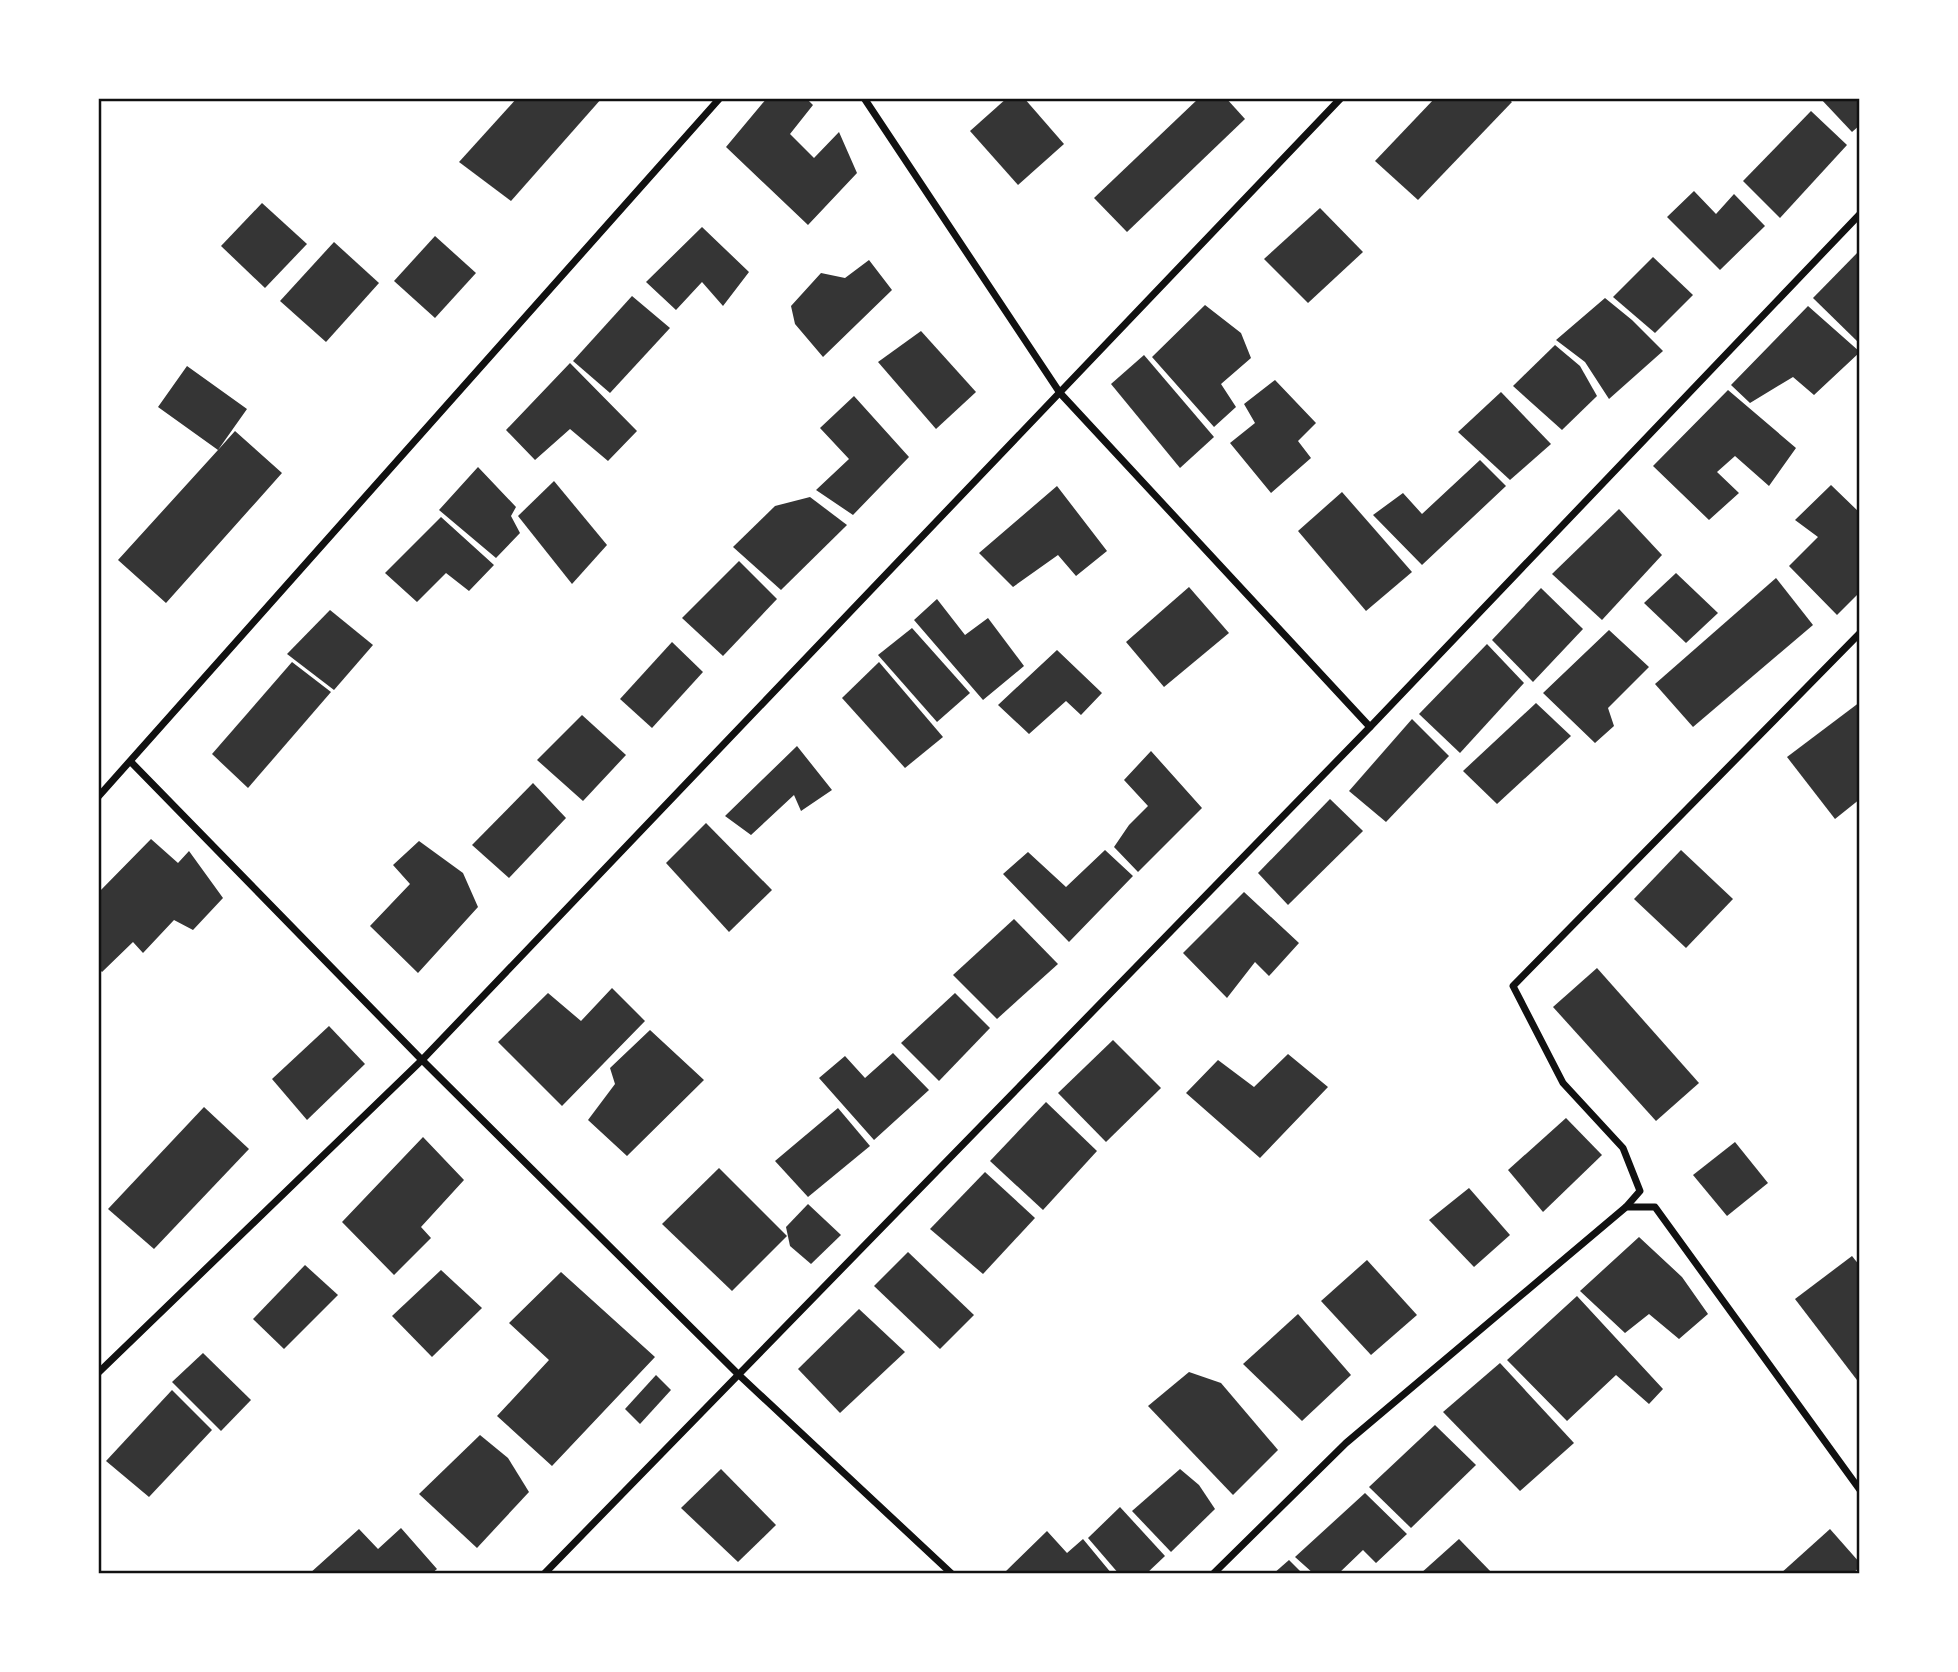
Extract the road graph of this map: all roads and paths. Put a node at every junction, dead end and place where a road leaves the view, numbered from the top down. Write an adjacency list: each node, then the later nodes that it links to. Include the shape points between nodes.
1 (720, 98): 8 (street)
2 (864, 98): 5 (street)
3 (1341, 98): 5 (street)
4 (1860, 214): 7 (street)
5 (1060, 393): 7 (street); 10 (street)
6 (1860, 633): 11 (street, via 1513,986 1563,1083 1623,1148 1640,1191)
7 (1370, 727): 13 (street)
8 (131, 762): 9 (street); 10 (street)
9 (98, 797)
10 (422, 1060): 12 (street); 13 (street)
11 (1626, 1207): 14 (street, via 1655,1207); 17 (street, via 1346,1443)
12 (98, 1373)
13 (740, 1376): 15 (street); 16 (street)
14 (1860, 1490)
15 (544, 1574)
16 (952, 1574)
17 (1213, 1574)

